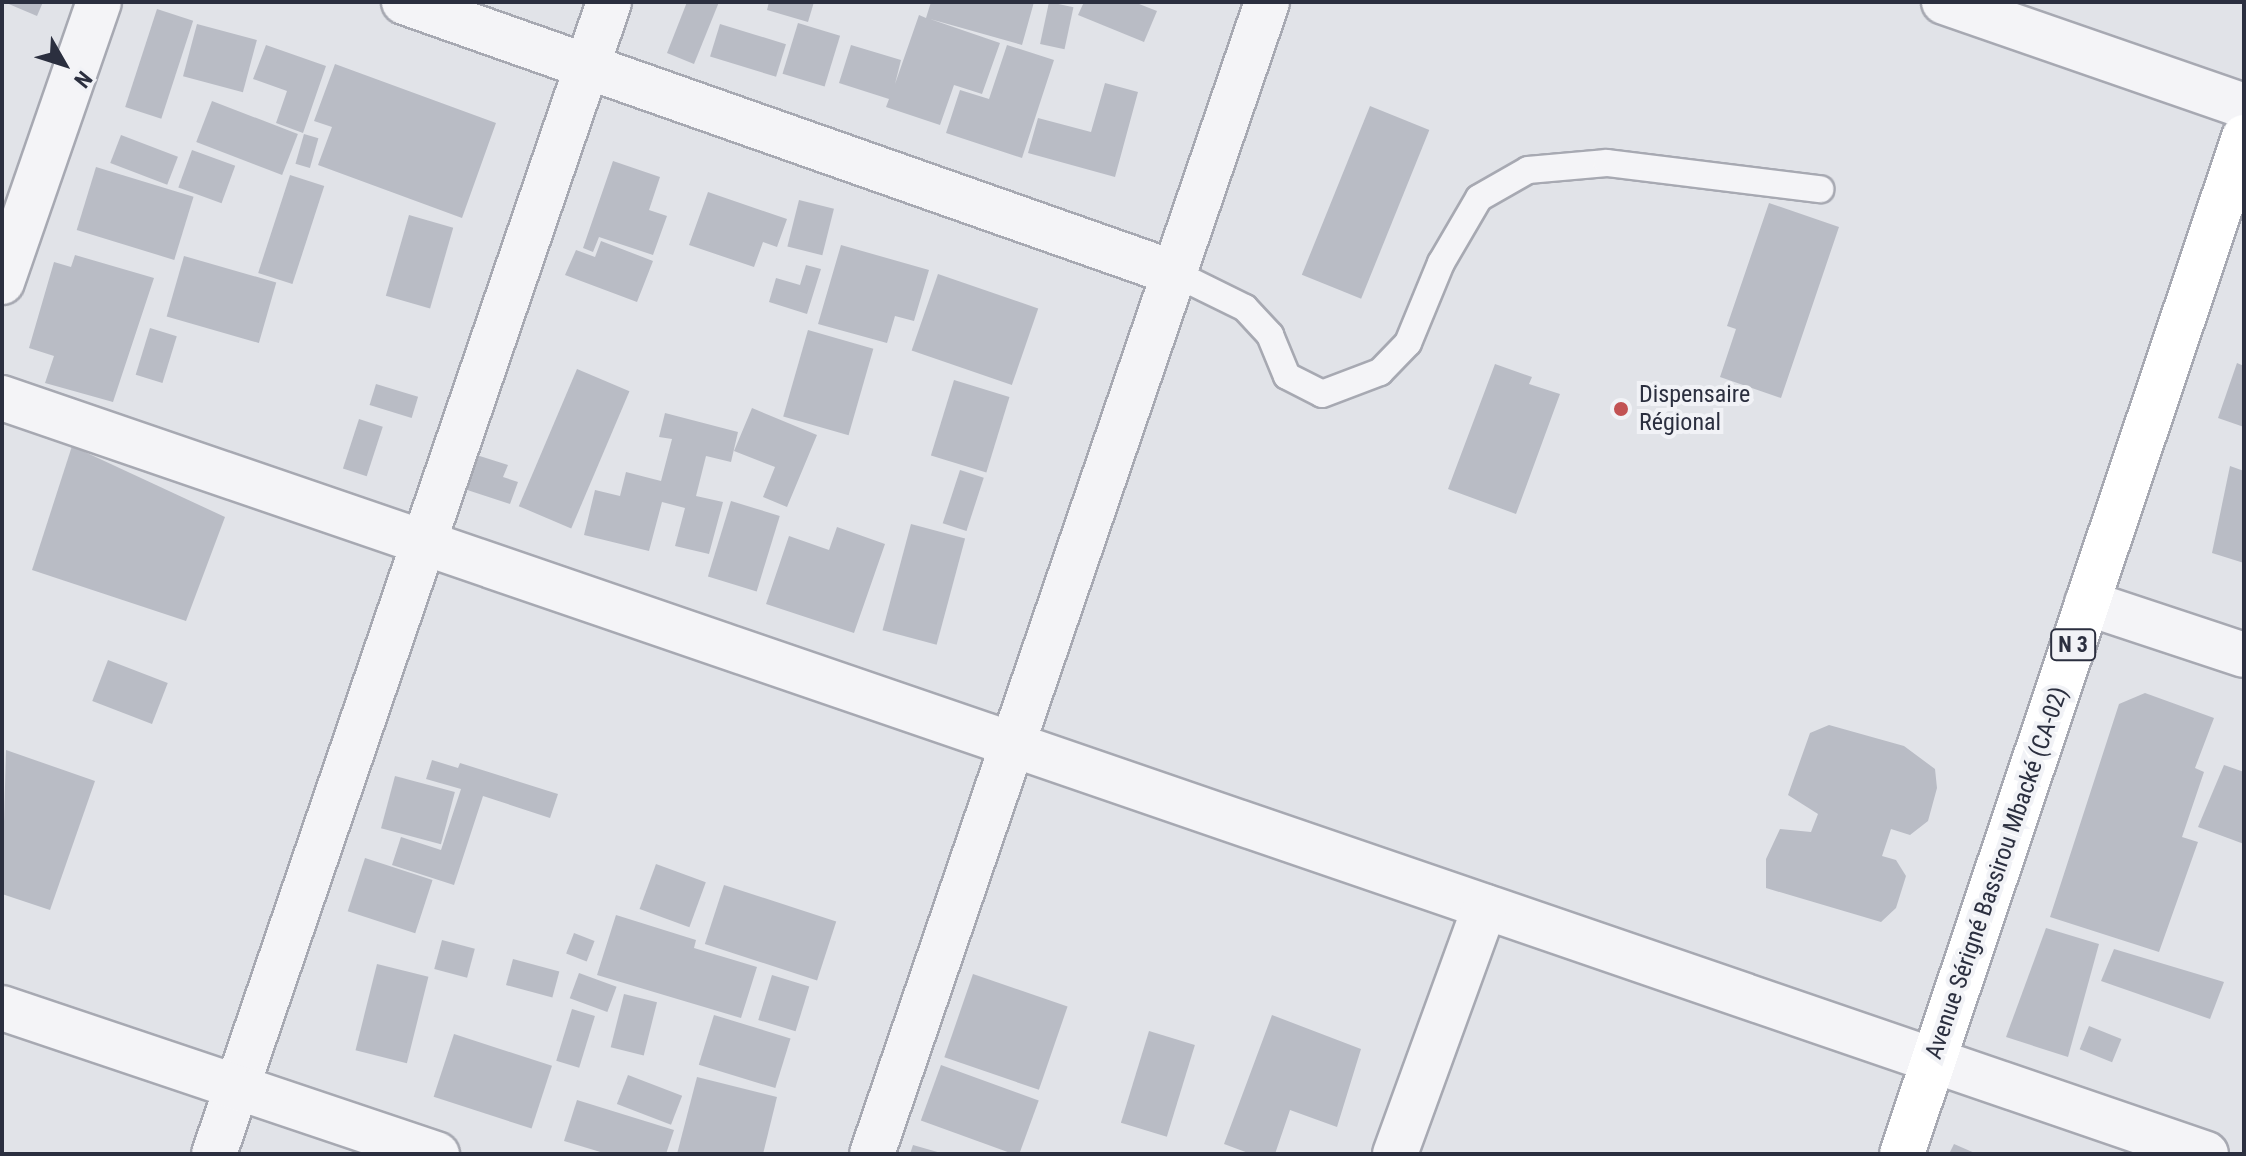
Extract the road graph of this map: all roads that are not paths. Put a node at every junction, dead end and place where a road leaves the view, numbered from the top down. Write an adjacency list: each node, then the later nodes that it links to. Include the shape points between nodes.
1 (99, 2): 11 (street)
2 (404, 2): 6 (street)
3 (609, 2): 6 (street)
4 (1267, 2): 10 (street)
5 (1944, 2): 7 (street)
6 (586, 69): 10 (street); 13 (street)
7 (2244, 106)
8 (2244, 137): 14 (main road, Avenue Sérigné Bassirou Mbacké (CA-02) / N 3)
9 (1820, 189): 10 (lane, via 1607,163 1528,170 1479,198 1441,263 1408,343 1380,372 1322,394 1287,376 1270,335 1245,308)
10 (1174, 273): 16 (street)
11 (2, 282)
12 (2, 398): 13 (street)
13 (423, 543): 16 (street); 20 (street)
14 (2087, 603): 15 (street); 19 (main road, Avenue Sérigné Bassirou Mbacké (CA-02) / N 3)
15 (2244, 655)
16 (1012, 745): 17 (street); 23 (street)
17 (1485, 907): 19 (street); 24 (street)
18 (2, 1008): 20 (street)
19 (1934, 1061): 25 (main road, Avenue Sérigné Bassirou Mbacké (CA-02) / N 3); 26 (street)
20 (237, 1087): 21 (street); 22 (street)
21 (214, 1154)
22 (437, 1154)
23 (872, 1154)
24 (1395, 1154)
25 (1902, 1154)
26 (2206, 1154)

